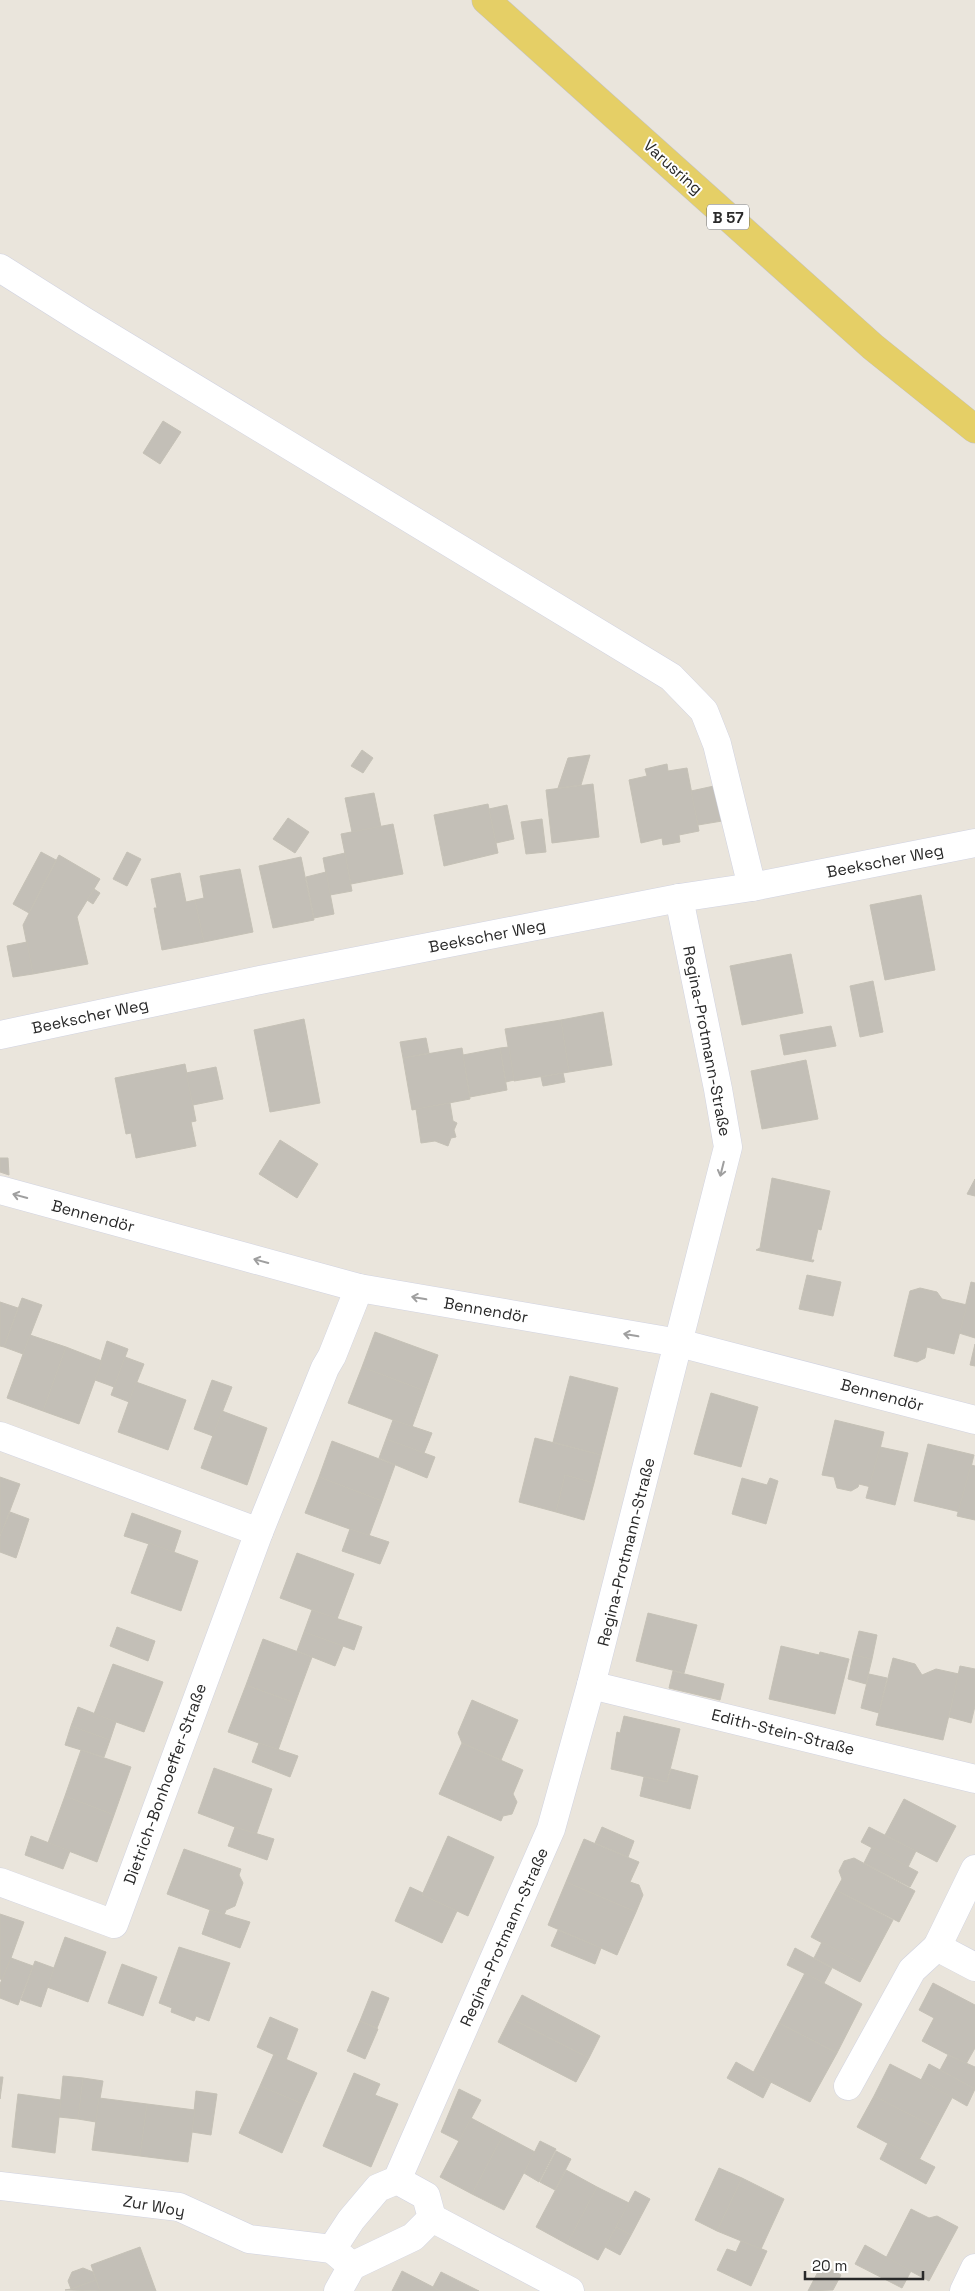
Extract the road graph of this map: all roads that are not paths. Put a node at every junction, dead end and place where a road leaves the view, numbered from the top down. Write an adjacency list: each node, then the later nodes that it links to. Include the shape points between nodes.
1 (486, 0): 3 (main road, Varusring / B 57, via 874,347)
2 (0, 268): 5 (street, via 671,677 704,711 717,744)
3 (975, 429)
4 (975, 843): 5 (street, Beekscher Weg)
5 (752, 887): 6 (street, Beekscher Weg)
6 (678, 898): 7 (street, Beekscher Weg); 10 (street, Regina-Protmann-Straße, one-way to 10, via 728,1148)
7 (0, 1035)
8 (0, 1190): 9 (street, Bennendör, one-way to 8)
9 (360, 1288): 10 (street, Bennendör, one-way to 9); 13 (street, Dietrich-Bonhoeffer-Straße, via 324,1368)
10 (679, 1343): 11 (street, Bennendör); 14 (street, Regina-Protmann-Straße)
11 (975, 1420)
12 (0, 1436): 13 (street)
13 (259, 1532): 17 (street, Dietrich-Bonhoeffer-Straße, via 114,1924)
14 (591, 1685): 15 (street, Edith-Stein-Straße); 21 (street, Regina-Protmann-Straße, via 551,1829)
15 (975, 1779)
16 (975, 1869): 18 (street)
17 (0, 1882)
18 (937, 1947): 19 (street); 20 (street, via 912,1970)
19 (975, 1967)
20 (848, 2086)
21 (397, 2180): 23 (street, via 426,2196); 24 (street, via 378,2188 351,2220)
22 (0, 2186): 24 (street, Zur Woy, via 179,2207 249,2239)
23 (432, 2218): 24 (street, via 413,2237); 27 (street)
24 (342, 2258): 26 (street)
25 (975, 2268): 28 (street)
26 (338, 2291)
27 (570, 2291)
28 (964, 2291)

